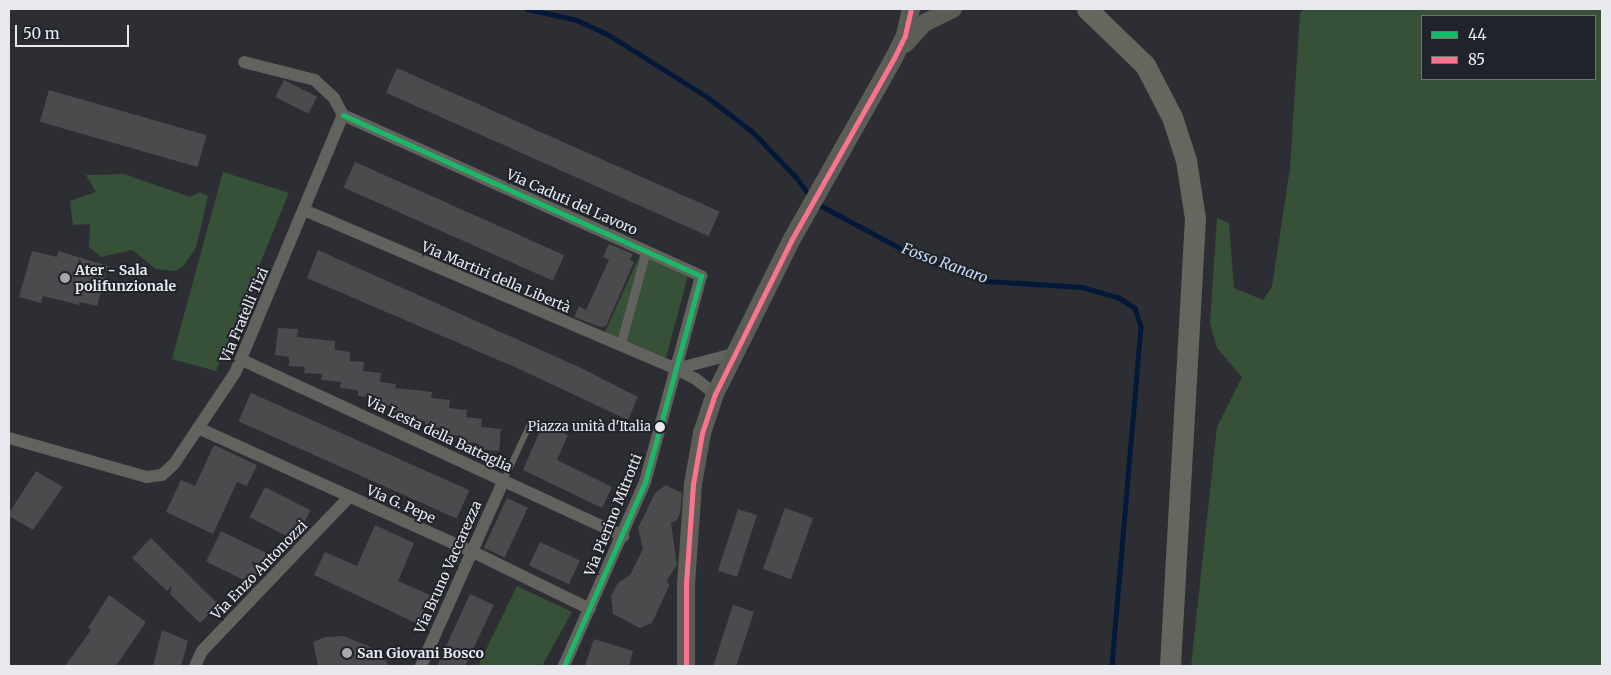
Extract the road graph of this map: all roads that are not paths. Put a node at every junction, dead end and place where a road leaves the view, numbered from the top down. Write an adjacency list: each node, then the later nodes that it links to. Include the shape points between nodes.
1 (911, 9): 5 (main road, via 905,35)
2 (952, 9): 3 (main road); 5 (main road, via 924,23)
3 (957, 9)
4 (1088, 12): 27 (highway, via 1145,65 1172,117 1186,160 1195,218)
5 (894, 58): 11 (main road, via 792,239)
6 (244, 62): 7 (street, via 315,80 334,98)
7 (343, 115): 8 (street, Via Fratelli Tizi); 9 (street, Via Caduti del Lavoro)
8 (304, 210): 10 (street, Via Martiri della Libertà); 12 (street, Via Fratelli Tizi)
9 (646, 251): 10 (street); 13 (street, Via Caduti del Lavoro, via 701,276)
10 (620, 346): 13 (street, Via Martiri della Libertà)
11 (732, 354): 13 (street); 14 (main road)
12 (242, 360): 16 (street, Via Fratelli Tizi); 18 (street, Via Lesta della Battaglia)
13 (676, 370): 14 (street, via 696,379); 20 (street, Via Pierino Mitrotti, via 645,482)
14 (715, 394): 26 (main road, via 702,433 693,484 686,584)
15 (530, 422): 18 (lane)
16 (198, 428): 17 (street, Via Fratelli Tizi, via 174,464 162,475 147,477); 19 (street, Via G. Pepe)
17 (9, 438)
18 (504, 480): 20 (street, Via Lesta della Battaglia); 21 (street, Via Bruno Vaccarezza)
19 (350, 497): 21 (street, Via G. Pepe); 23 (street, Via Enzo Antonozzi, via 202,651)
20 (623, 536): 22 (street, Via Pierino Mitrotti)
21 (471, 551): 22 (street, Via G. Pepe); 24 (street, Via Bruno Vaccarezza)
22 (590, 609): 25 (street, Via Pierino Mitrotti)
23 (195, 666)
24 (420, 666)
25 (564, 666)
26 (686, 666)
27 (1170, 666)

